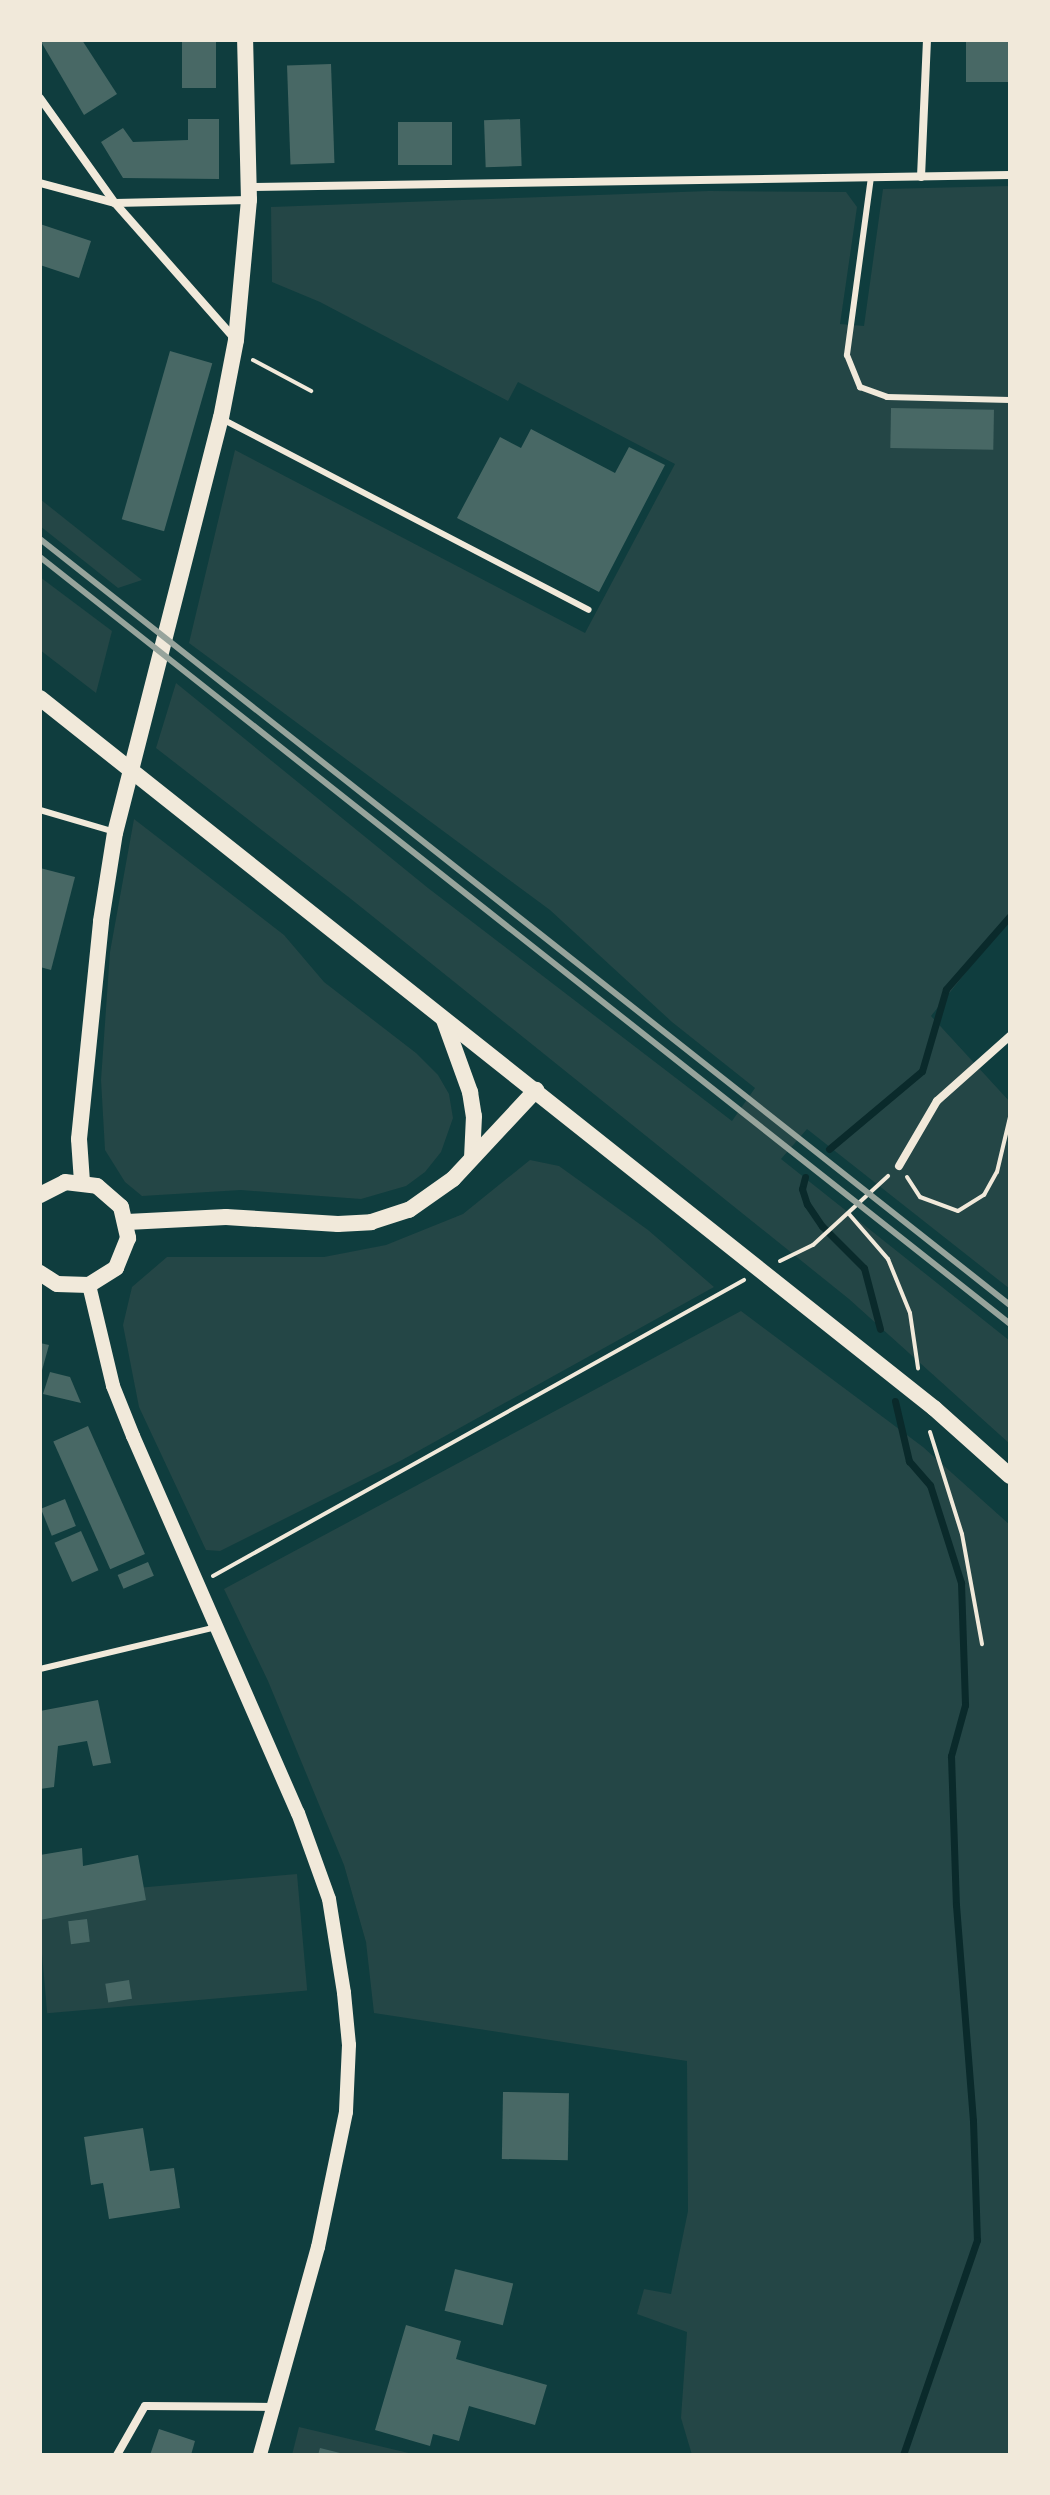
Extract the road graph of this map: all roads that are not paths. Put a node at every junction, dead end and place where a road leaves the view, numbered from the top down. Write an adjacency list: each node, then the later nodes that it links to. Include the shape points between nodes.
1 (245, 40): 8 (main road)
2 (927, 40): 6 (street)
3 (40, 98): 9 (street)
4 (1010, 175): 6 (street)
5 (871, 177): 6 (street); 8 (street); 11 (lane, via 847,355 860,387 887,397)
6 (921, 177)
7 (40, 183): 9 (street)
8 (248, 194): 9 (street); 10 (main road)
9 (115, 203): 10 (street)
10 (235, 345): 12 (main road)
11 (1010, 400)
12 (221, 418): 13 (lane); 16 (main road)
13 (589, 610)
14 (40, 698): 17 (main road)
15 (40, 810): 16 (lane)
16 (115, 833): 22 (main road, via 79,1139)
17 (444, 1019): 19 (main road); 20 (main road, via 470,1092)
18 (1010, 1036): 21 (street, via 937,1101)
19 (536, 1090): 20 (main road); 27 (main road, via 934,1408)
20 (472, 1158): 24 (main road, via 409,1210 371,1222 226,1217)
21 (899, 1166)
22 (82, 1182): 23 (main road, via 65,1182); 24 (main road, via 111,1195)
23 (40, 1195)
24 (127, 1222): 26 (main road, via 125,1254 116,1268)
25 (40, 1273): 26 (main road, via 57,1284)
26 (89, 1285): 28 (street, via 113,1386)
27 (1010, 1476)
28 (216, 1627): 29 (lane); 30 (street, via 298,1813 329,1899 349,2045 346,2112 318,2247)
29 (40, 1669)
30 (274, 2407): 31 (street, via 145,2406); 32 (street)
31 (117, 2455)
32 (260, 2455)

